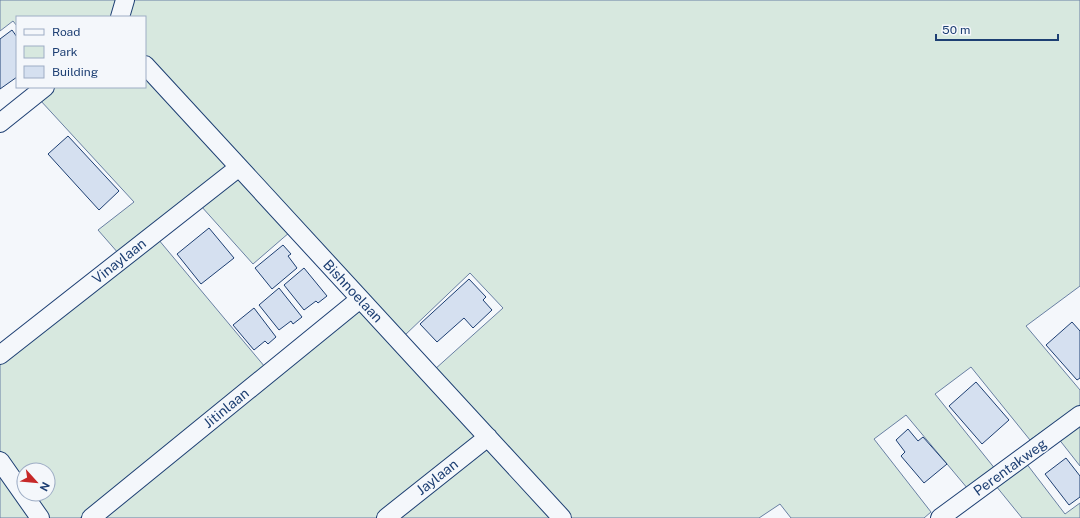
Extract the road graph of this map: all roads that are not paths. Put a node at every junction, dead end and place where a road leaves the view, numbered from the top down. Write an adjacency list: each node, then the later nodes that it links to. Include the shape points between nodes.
1 (125, 0): 2 (street)
2 (120, 16)
3 (146, 66): 6 (street, Bishnoelaan)
4 (44, 88): 5 (street)
5 (0, 123)
6 (238, 168): 7 (street, Bishnoelaan); 8 (street, Vinaylaan)
7 (360, 299): 10 (street, Bishnoelaan); 13 (street, Jitinlaan)
8 (0, 355)
9 (1080, 415): 16 (street, Perentakweg)
10 (488, 437): 14 (street, Jaylaan); 15 (street, Bishnoelaan)
11 (0, 461): 12 (street)
12 (40, 518)
13 (91, 518)
14 (386, 518)
15 (562, 518)
16 (940, 518)

